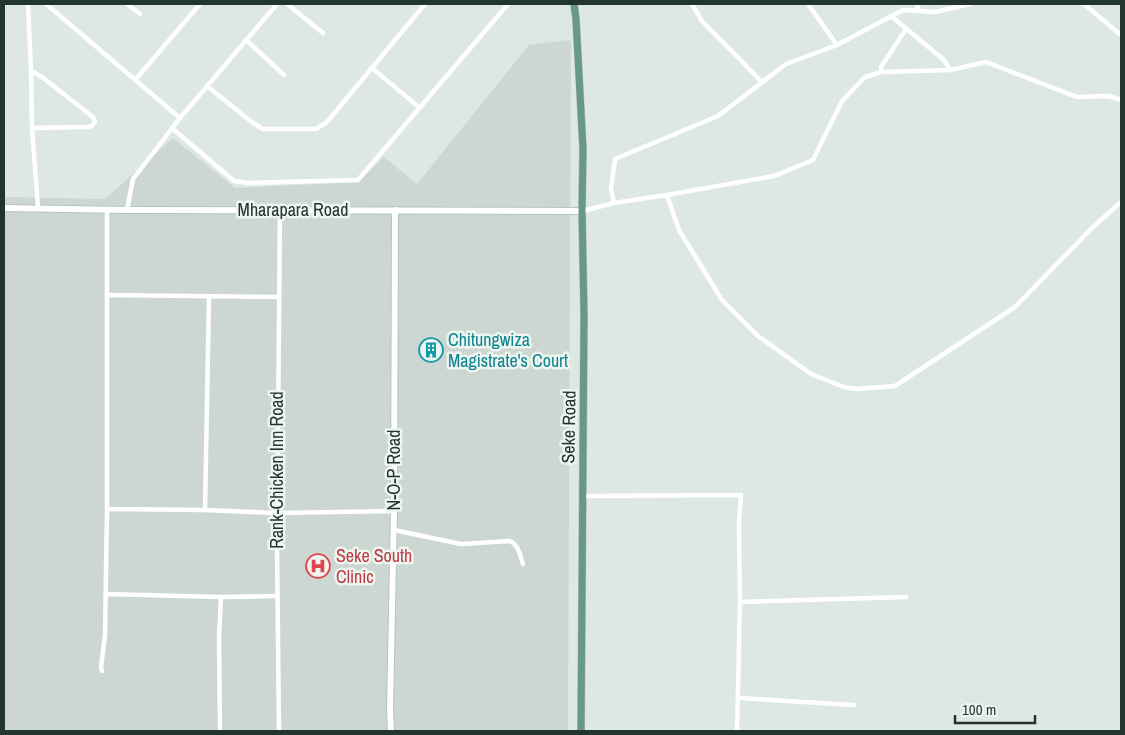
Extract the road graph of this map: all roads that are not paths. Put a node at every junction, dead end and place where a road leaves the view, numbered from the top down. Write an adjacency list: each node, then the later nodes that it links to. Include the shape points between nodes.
1 (28, 4): 25 (street)
2 (46, 4): 28 (street)
3 (127, 4): 16 (street)
4 (199, 4): 28 (street)
5 (277, 4): 21 (street)
6 (287, 4): 19 (street)
7 (425, 4): 23 (street)
8 (508, 4): 32 (street)
9 (574, 4): 45 (main road, Seke Road, via 583,149)
10 (692, 4): 29 (street, via 702,21)
11 (808, 4): 22 (street)
12 (919, 4): 15 (street)
13 (970, 4): 15 (street, via 935,12)
14 (1084, 4): 20 (street)
15 (916, 11): 17 (street, via 903,10)
16 (140, 14)
17 (891, 16): 18 (street); 22 (street)
18 (906, 29): 24 (street, via 944,60); 26 (street, via 881,67)
19 (323, 33)
20 (1121, 35)
21 (246, 40): 27 (street); 30 (street)
22 (837, 45): 29 (street, via 786,64)
23 (372, 68): 30 (street, via 327,122 316,129 263,129); 32 (street)
24 (950, 70): 26 (street); 31 (street, via 986,62 1077,97 1108,96)
25 (31, 72): 34 (street); 34 (street, via 42,77 95,121 86,127)
26 (882, 72): 36 (street, via 865,78 842,101 813,160 774,176)
27 (284, 74)
28 (136, 80): 33 (street)
29 (762, 82): 38 (street, via 718,116 614,159 611,189)
30 (207, 86): 33 (street)
31 (1121, 100)
32 (420, 108): 35 (street, via 358,180 234,181)
33 (180, 118): 35 (street)
34 (32, 128): 40 (street)
35 (172, 128): 42 (street, via 133,179)
36 (667, 195): 37 (street, via 679,230 722,300 758,336 811,374 856,389 895,386 1015,307); 38 (street)
37 (1121, 202)
38 (614, 203): 45 (street)
39 (4, 208): 40 (main road, Mharapara Road)
40 (38, 208): 41 (main road, Mharapara Road)
41 (107, 210): 42 (main road, Mharapara Road); 46 (street)
42 (127, 210): 43 (main road, Mharapara Road)
43 (280, 210): 44 (main road, Mharapara Road); 48 (street, Rank-Chicken Inn Road)
44 (395, 210): 45 (main road, Mharapara Road); 52 (main road, N-O-P Road)
45 (582, 211): 49 (main road, Seke Road)
46 (107, 295): 47 (street); 50 (street)
47 (209, 296): 48 (street); 51 (street)
48 (279, 297): 53 (street, Rank-Chicken Inn Road)
49 (583, 496): 60 (street, via 741,495); 67 (main road, Seke Road)
50 (107, 509): 51 (street); 56 (street)
51 (204, 510): 53 (street)
52 (394, 511): 53 (street); 54 (main road, N-O-P Road)
53 (277, 513): 57 (street, Rank-Chicken Inn Road)
54 (394, 530): 55 (street, via 461,544 510,541 518,548); 66 (main road, N-O-P Road)
55 (522, 564)
56 (106, 594): 58 (street); 61 (street)
57 (277, 596): 58 (street); 65 (street, Rank-Chicken Inn Road)
58 (220, 597): 64 (street)
59 (906, 597): 60 (street)
60 (740, 602): 62 (street)
61 (102, 671)
62 (739, 698): 63 (street); 68 (street)
63 (854, 705)
64 (220, 731)
65 (279, 731)
66 (391, 731)
67 (581, 731)
68 (737, 731)

